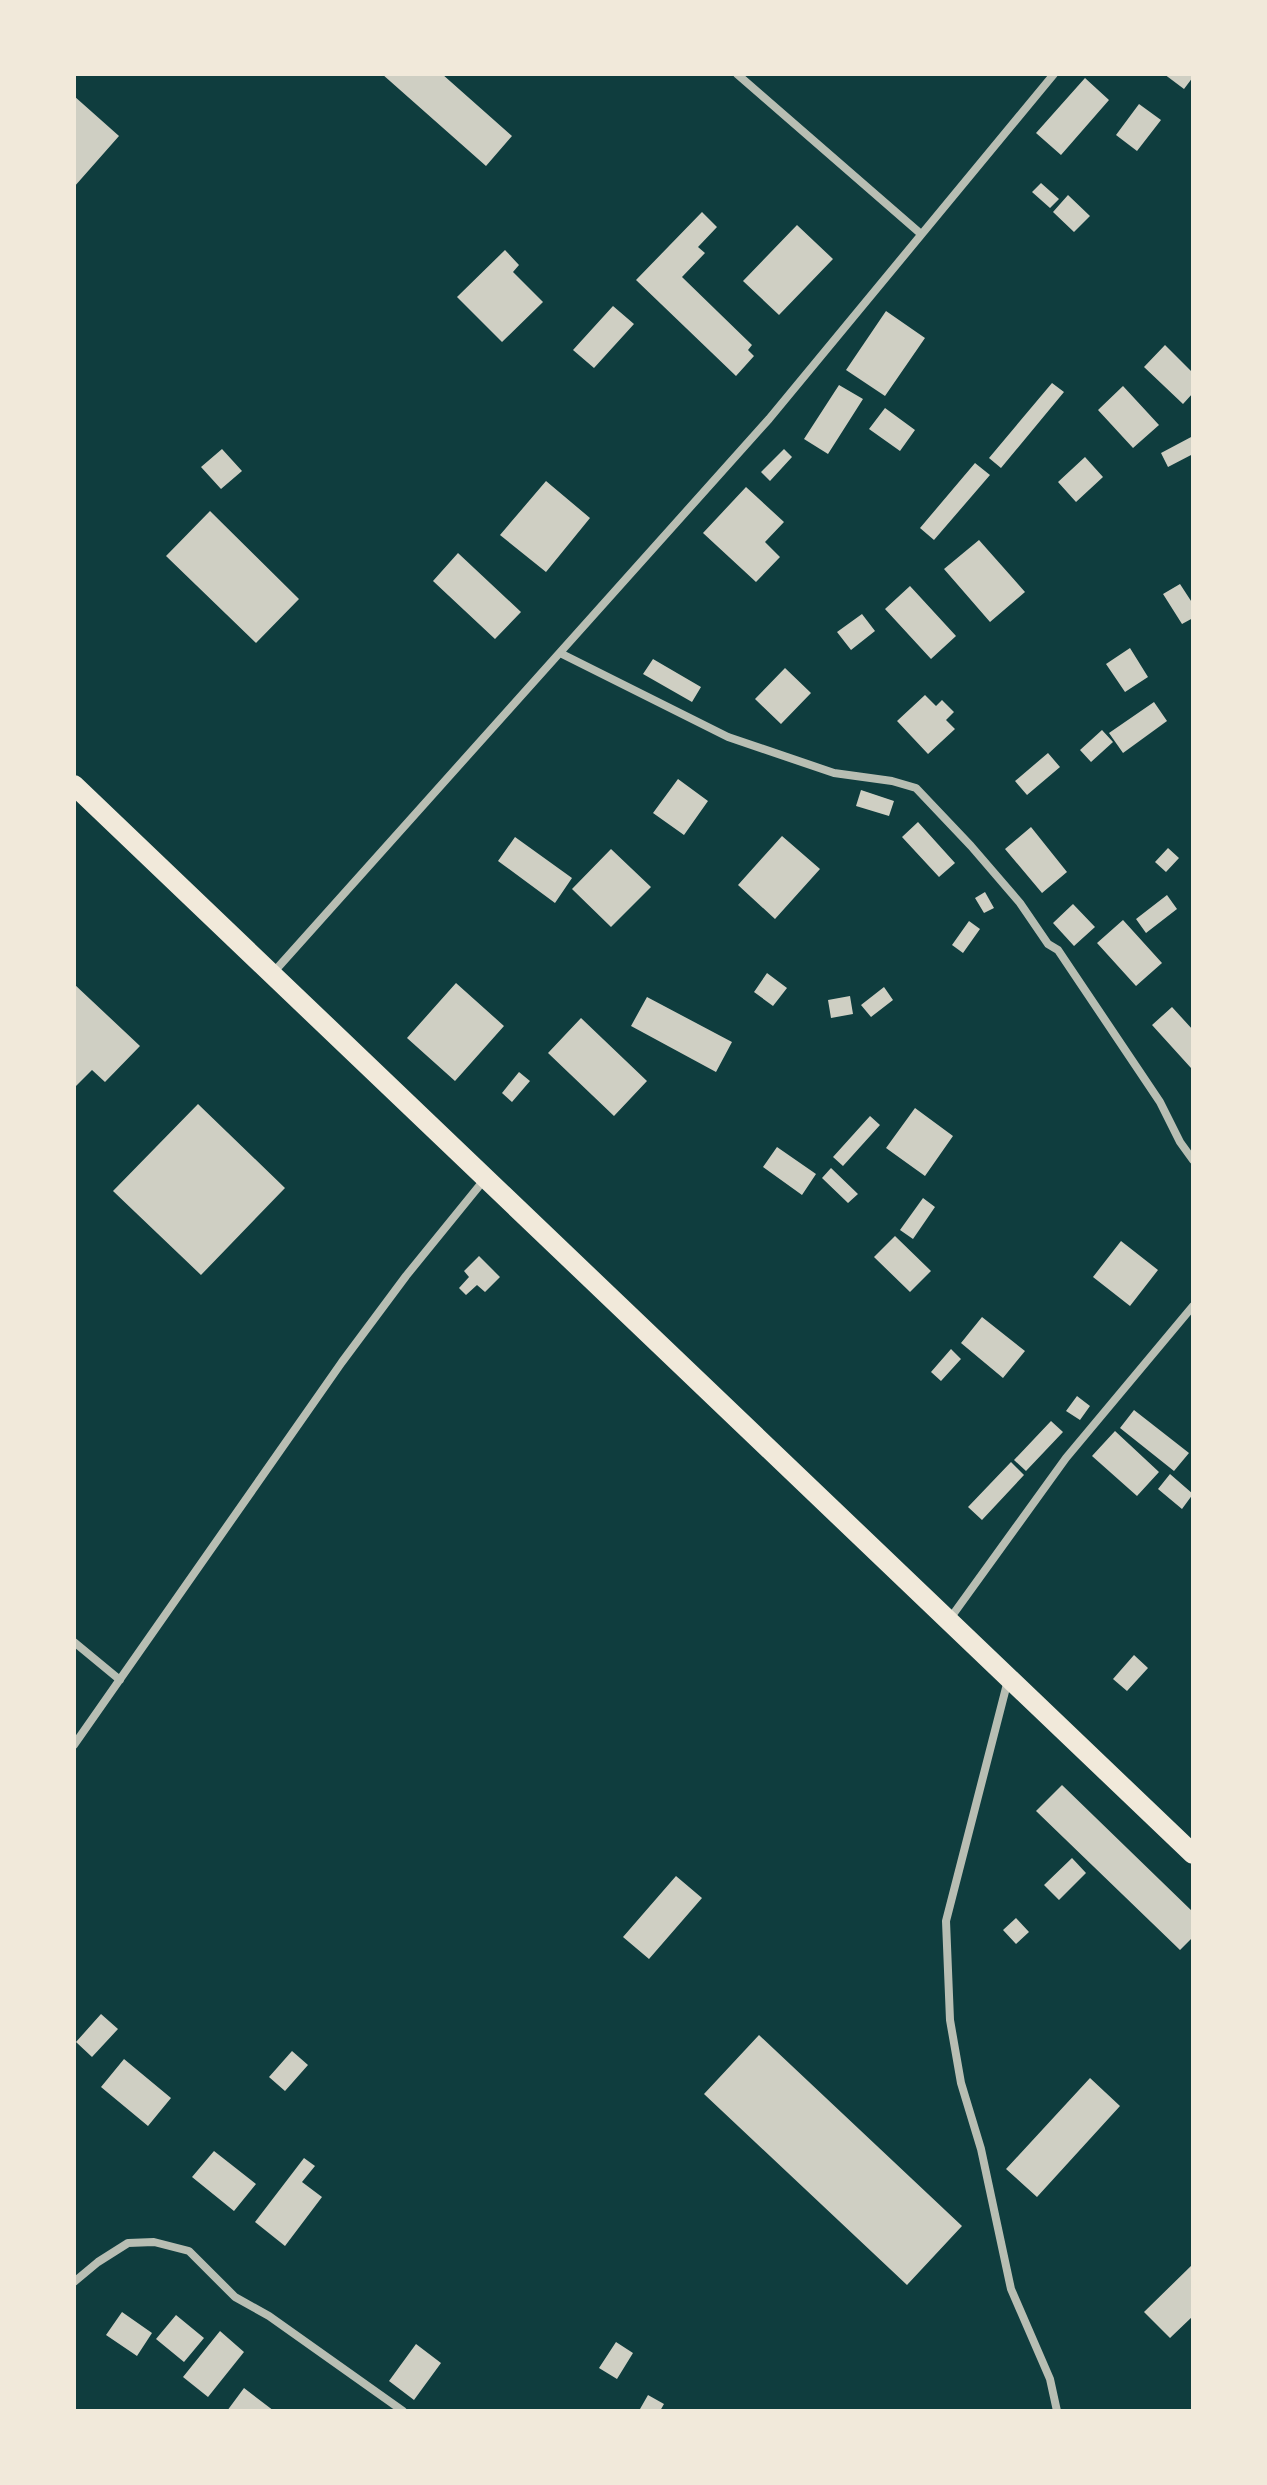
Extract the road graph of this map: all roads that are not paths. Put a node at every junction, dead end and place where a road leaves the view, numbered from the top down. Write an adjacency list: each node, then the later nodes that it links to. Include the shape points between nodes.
1 (737, 74): 3 (street)
2 (1054, 74): 3 (street)
3 (921, 234): 4 (street, via 769,419)
4 (560, 653): 6 (street); 7 (street, via 728,737 834,773 916,788 1058,950)
5 (74, 785): 6 (main road)
6 (272, 974): 8 (main road)
7 (1193, 1160)
8 (485, 1180): 10 (main road); 13 (street, via 351,1350)
9 (1193, 1306): 10 (street, via 1066,1458)
10 (949, 1621): 12 (main road)
11 (74, 1642): 13 (street)
12 (1008, 1678): 15 (main road); 18 (street, via 946,1921 950,2020 1011,2289 1050,2379)
13 (120, 1680): 14 (street)
14 (74, 1745)
15 (1193, 1854)
16 (74, 2282): 17 (street, via 128,2243 154,2242 189,2251 235,2297)
17 (403, 2411)
18 (1057, 2411)

